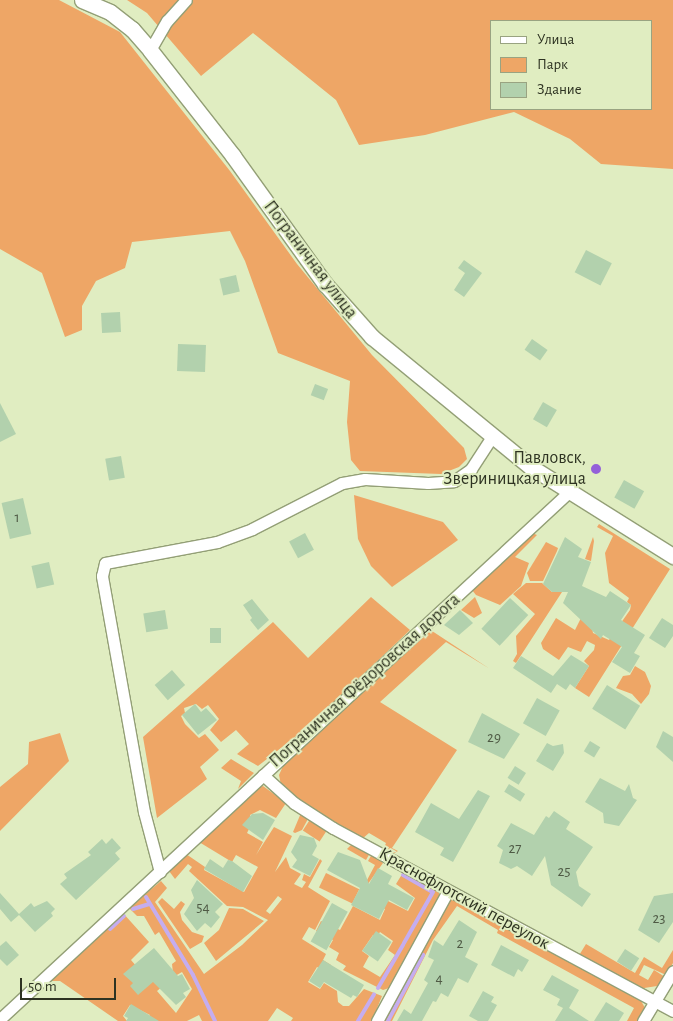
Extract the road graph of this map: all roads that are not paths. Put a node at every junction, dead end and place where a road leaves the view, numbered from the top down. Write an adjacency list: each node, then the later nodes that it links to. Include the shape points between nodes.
1 (82, 0): 3 (street, Пограничная улица, via 110,12 132,29)
2 (186, 0): 3 (street, via 167,21)
3 (150, 50): 4 (street, Пограничная улица, via 354,319 388,352)
4 (492, 437): 5 (street, Пограничная улица); 8 (street, via 471,469 454,481 428,483 365,479 342,483 232,537 203,546 110,560 103,566 102,576 135,764)
5 (571, 490): 6 (street, Пограничная улица); 7 (street, Пограничная Фёдоровская дорога)
6 (673, 556)
7 (263, 776): 8 (street, Пограничная Фёдоровская дорога); 9 (street, Краснофлотский переулок, via 318,819)
8 (160, 872): 13 (street, Пограничная Фёдоровская дорога)
9 (448, 891): 11 (street, Краснофлотский переулок); 14 (street)
10 (673, 971): 11 (street)
11 (653, 1001): 12 (street, Краснофлотский переулок); 15 (street)
12 (673, 1011)
13 (0, 1019)
14 (378, 1021)
15 (642, 1021)

